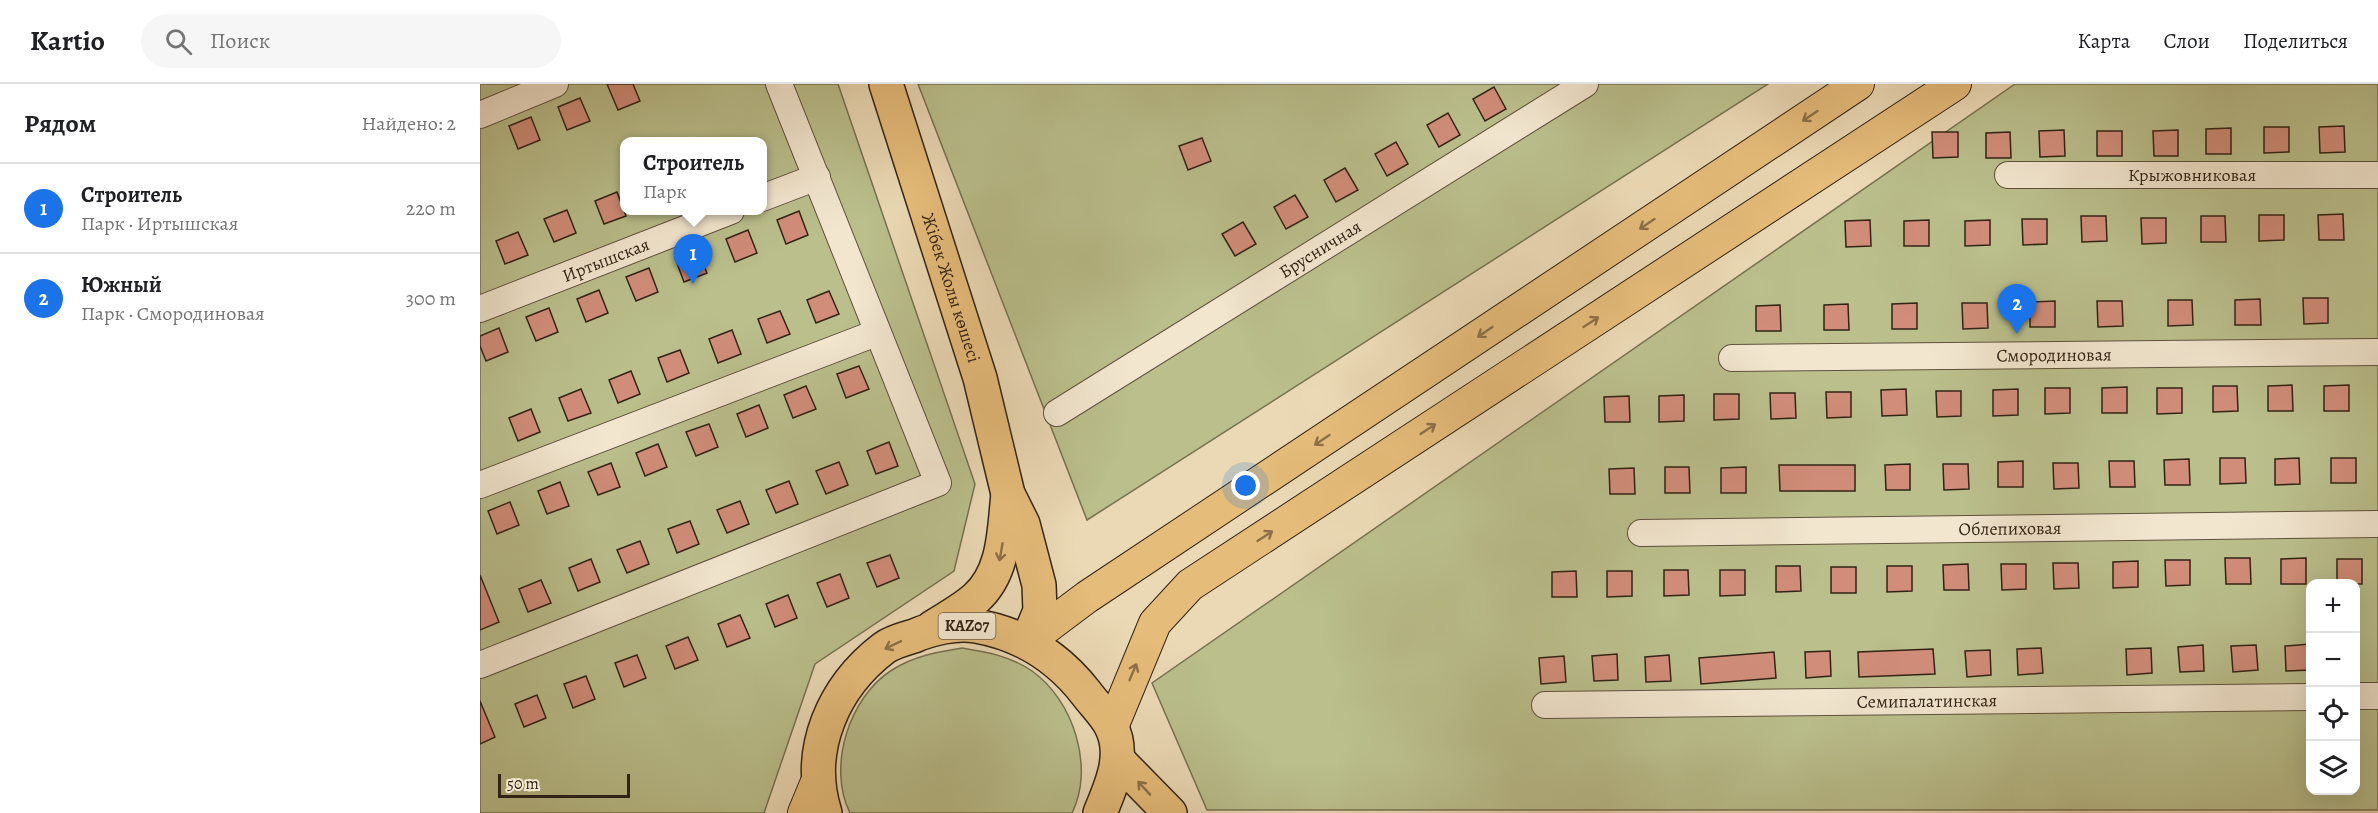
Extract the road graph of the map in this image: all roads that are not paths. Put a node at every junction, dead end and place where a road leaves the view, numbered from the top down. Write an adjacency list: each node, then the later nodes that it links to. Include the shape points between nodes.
1 (555, 84): 7 (street)
2 (779, 84): 10 (street)
3 (886, 84): 19 (highway, Жібек Жолы көшесі / KAZ07, via 980,378)
4 (1585, 84): 17 (street, Брусничная)
5 (1858, 84): 23 (main road, one-way to 23, via 1087,597)
6 (1955, 84): 29 (main road, one-way to 6, via 1155,623 1190,585)
7 (480, 115)
8 (2008, 175): 9 (street, Крыжовниковая)
9 (2378, 175)
10 (817, 177): 11 (street); 14 (street)
11 (767, 196)
12 (718, 215): 13 (street, Иртышская)
13 (480, 309)
14 (876, 333): 18 (street); 24 (street, via 938,483)
15 (2378, 352): 16 (street, Смородиновая)
16 (1732, 358)
17 (1057, 413)
18 (480, 485)
19 (1008, 494): 22 (highway, Жібек Жолы көшесі / KAZ07, one-way to 22, via 1001,558 994,574 977,598); 23 (highway, Жібек Жолы көшесі / KAZ07, via 1023,524 1039,585 1040,611)
20 (2378, 524): 21 (street, Облепиховая)
21 (1641, 533)
22 (931, 628): 23 (highway, KAZ07, via 975,626); 31 (highway, KAZ07, one-way to 31, via 886,647 850,679 826,721)
23 (1027, 642): 29 (highway, KAZ07, via 1049,654 1076,680)
24 (480, 665)
25 (2360, 696): 26 (street)
26 (2378, 696)
27 (2306, 697): 28 (street, Семипалатинская)
28 (1545, 705)
29 (1112, 727): 30 (highway, KAZ07)
30 (1119, 761): 34 (highway); 35 (highway, one-way to 30)
31 (819, 777): 32 (main road); 33 (highway, KAZ07)
32 (804, 813)
33 (825, 813)
34 (1100, 813)
35 (1170, 813)

